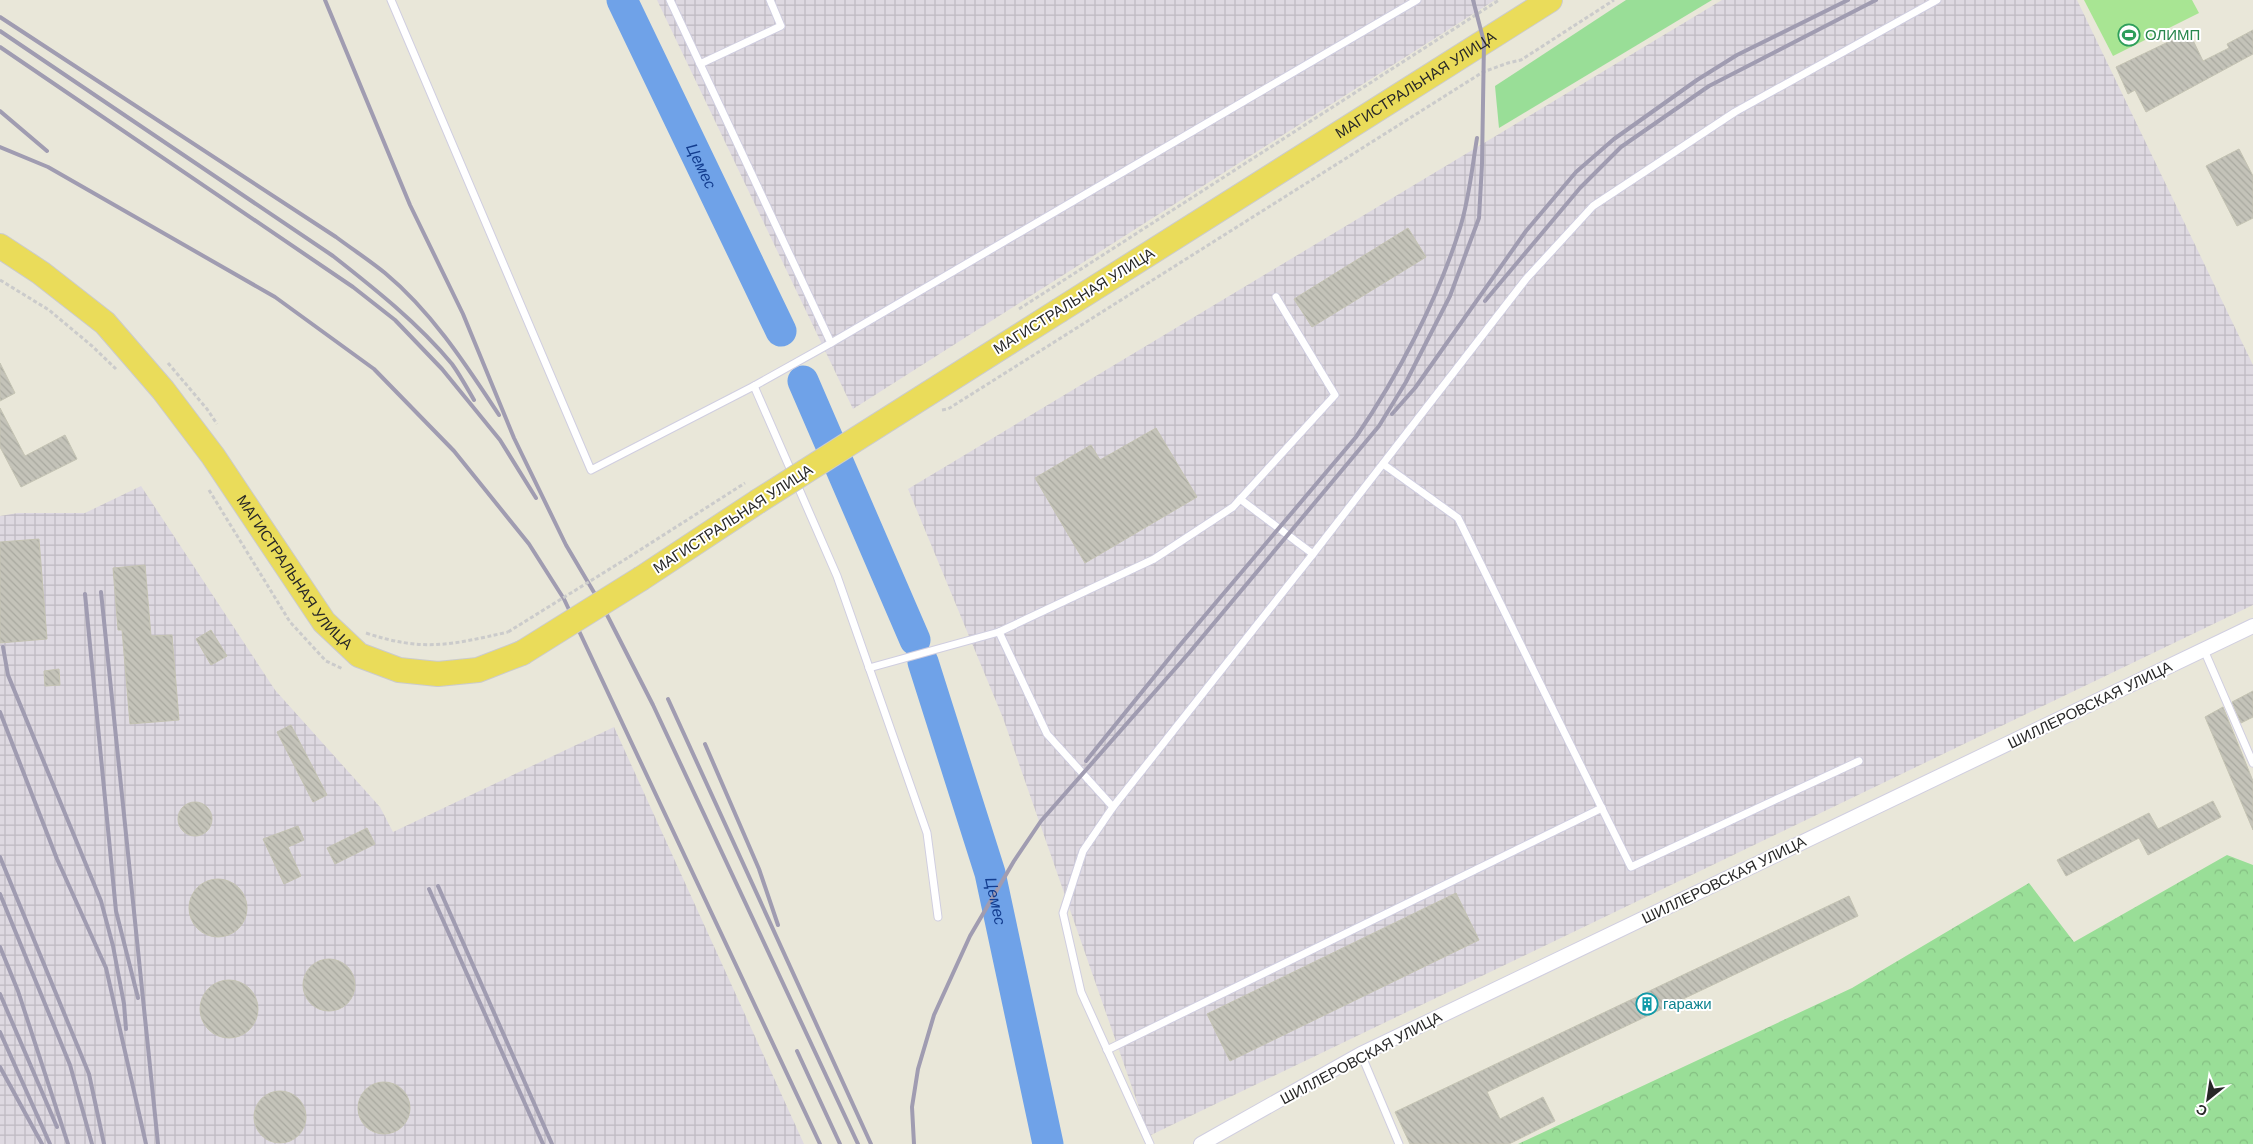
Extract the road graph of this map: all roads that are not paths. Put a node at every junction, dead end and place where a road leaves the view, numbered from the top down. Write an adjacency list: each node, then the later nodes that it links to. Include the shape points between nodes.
1 (391, 0): 11 (lane, via 592,470)
2 (670, 0): 7 (lane)
3 (770, 0): 7 (lane, via 782,26)
4 (1417, 0): 10 (lane)
5 (1550, 0): 8 (highway, МАГИСТРАЛЬНАЯ УЛИЦА, bridge, via 1060,310 751,493 642,578 522,653 478,670 438,674 399,670 360,655 324,622 214,456 105,323 42,273)
6 (1937, 0): 12 (lane, via 1735,112 1593,206 1526,279)
7 (700, 64): 10 (lane)
8 (0, 246)
9 (1276, 297): 13 (lane, via 1335,395)
10 (831, 343): 11 (lane)
11 (754, 386): 18 (lane, via 837,576)
12 (1383, 464): 14 (lane); 22 (lane, via 1458,518)
13 (1240, 499): 14 (lane); 16 (lane, via 1233,507 1154,559)
14 (1313, 554): 21 (lane)
15 (2253, 626): 17 (street, ШИЛЛЕРОВСКАЯ УЛИЦА)
16 (999, 632): 18 (lane); 21 (lane, via 1047,734)
17 (2204, 650): 20 (lane); 25 (street, ШИЛЛЕРОВСКАЯ УЛИЦА)
18 (869, 668): 23 (lane, via 927,833)
19 (1859, 761): 22 (lane, via 1631,867)
20 (2253, 764)
21 (1113, 807): 24 (lane, via 1083,852 1063,913 1081,992)
22 (1602, 808): 24 (lane)
23 (938, 917)
24 (1107, 1050): 26 (lane)
25 (1361, 1054): 27 (street, ШИЛЛЕРОВСКАЯ УЛИЦА); 28 (lane)
26 (1150, 1144)
27 (1201, 1144)
28 (1399, 1144)

